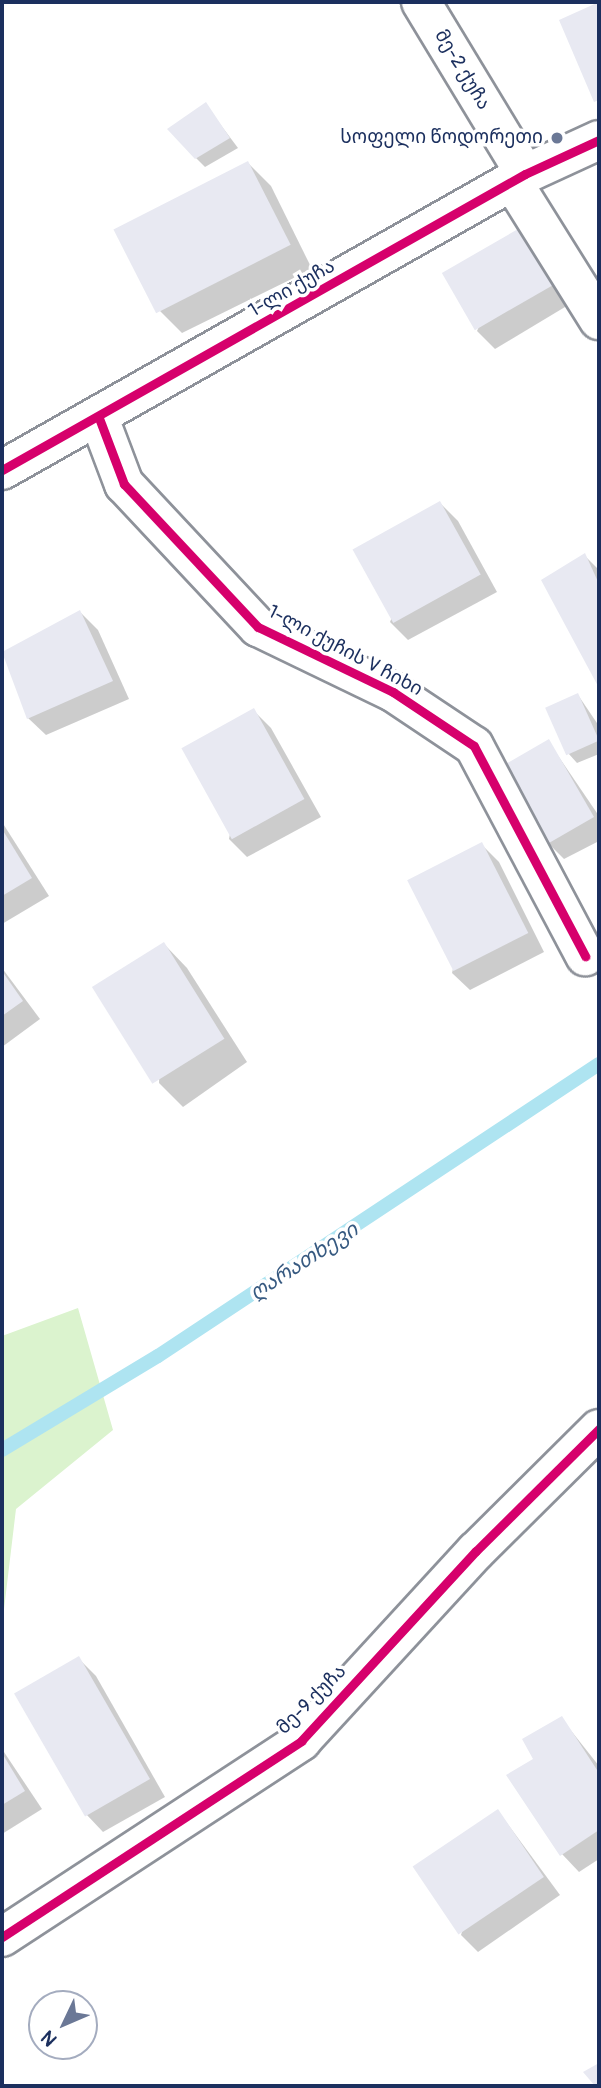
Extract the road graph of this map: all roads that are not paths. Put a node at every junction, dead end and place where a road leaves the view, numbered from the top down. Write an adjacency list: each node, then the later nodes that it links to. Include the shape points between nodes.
1 (421, 2): 3 (street, მე-2 ქუჩა)
2 (599, 140): 3 (street, 1-ლი ქუჩა)
3 (518, 177): 4 (street, მე-2 ქუჩა); 5 (street, 1-ლი ქუჩა)
4 (599, 320)
5 (99, 418): 6 (street, 1-ლი ქუჩა); 7 (street, 1-ლი ქუჩის V ჩიხი, via 124,484 258,627 393,692 474,746)
6 (2, 470)
7 (585, 956)
8 (599, 1429): 9 (street, მე-9 ქუჩა, via 476,1550 301,1741)
9 (2, 1937)

